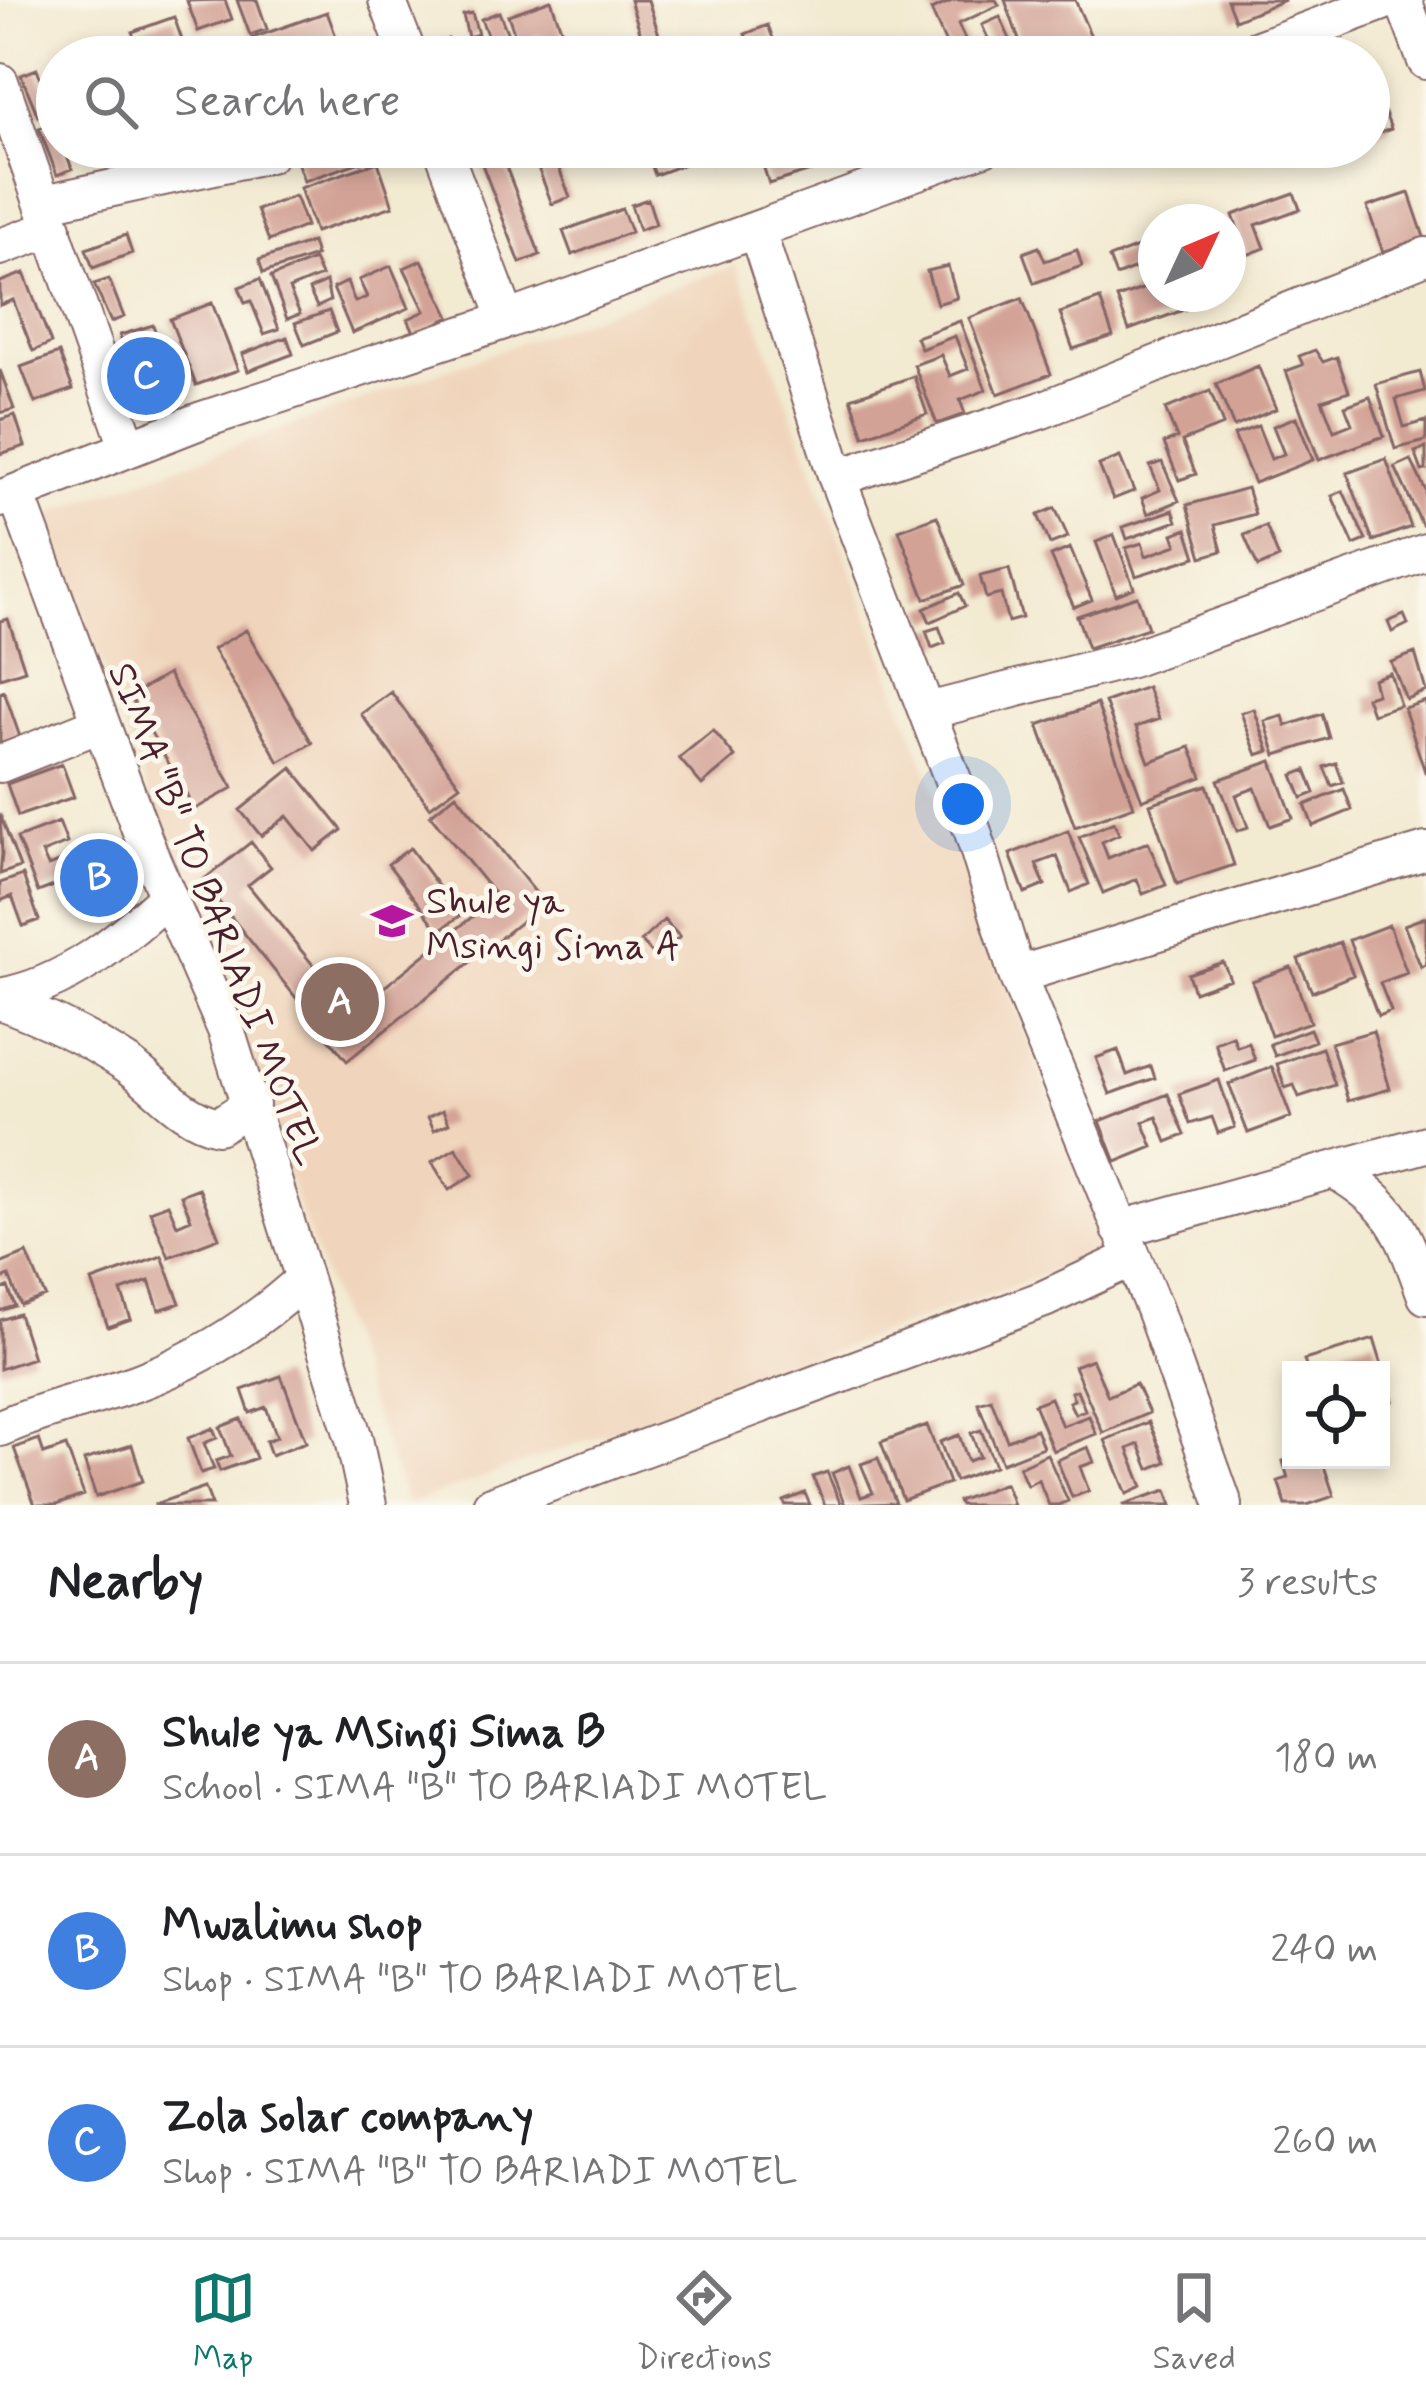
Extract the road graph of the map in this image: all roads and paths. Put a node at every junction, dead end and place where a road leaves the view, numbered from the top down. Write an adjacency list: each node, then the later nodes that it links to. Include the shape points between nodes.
1 (1388, 0): 5 (street)
2 (1403, 0): 6 (street)
3 (396, 3): 4 (street)
4 (404, 36)
5 (1293, 36)
6 (1426, 61)
7 (0, 82): 11 (street)
8 (219, 168): 11 (street)
9 (450, 168): 15 (street)
10 (927, 168): 12 (street)
11 (48, 216): 13 (street); 16 (street)
12 (757, 231): 15 (street); 17 (street)
13 (0, 247)
14 (1426, 256): 17 (street, via 1042,410)
15 (507, 320): 16 (street)
16 (128, 447): 18 (street)
17 (837, 478): 20 (street)
18 (8, 496): 21 (street, SIMA "B" TO BARIADI MOTEL)
19 (1426, 552): 20 (street, via 1131,659)
20 (928, 711): 25 (street)
21 (100, 724): 22 (street); 24 (street, SIMA "B" TO BARIADI MOTEL)
22 (0, 764)
23 (1426, 851): 25 (street)
24 (168, 896): 26 (street, via 88,961); 27 (street, SIMA "B" TO BARIADI MOTEL)
25 (1017, 975): 30 (street)
26 (0, 999): 27 (street, via 128,1065 198,1122 218,1126)
27 (251, 1105): 31 (street, SIMA "B" TO BARIADI MOTEL)
28 (1426, 1144): 29 (street)
29 (1334, 1170): 30 (street); 32 (street, via 1390,1212)
30 (1126, 1244): 35 (street, via 1044,1299); 36 (street)
31 (304, 1279): 33 (street, via 263,1317 201,1353); 34 (street, SIMA "B" TO BARIADI MOTEL)
32 (1426, 1296)
33 (0, 1428)
34 (368, 1505)
35 (491, 1505)
36 (1224, 1505)

